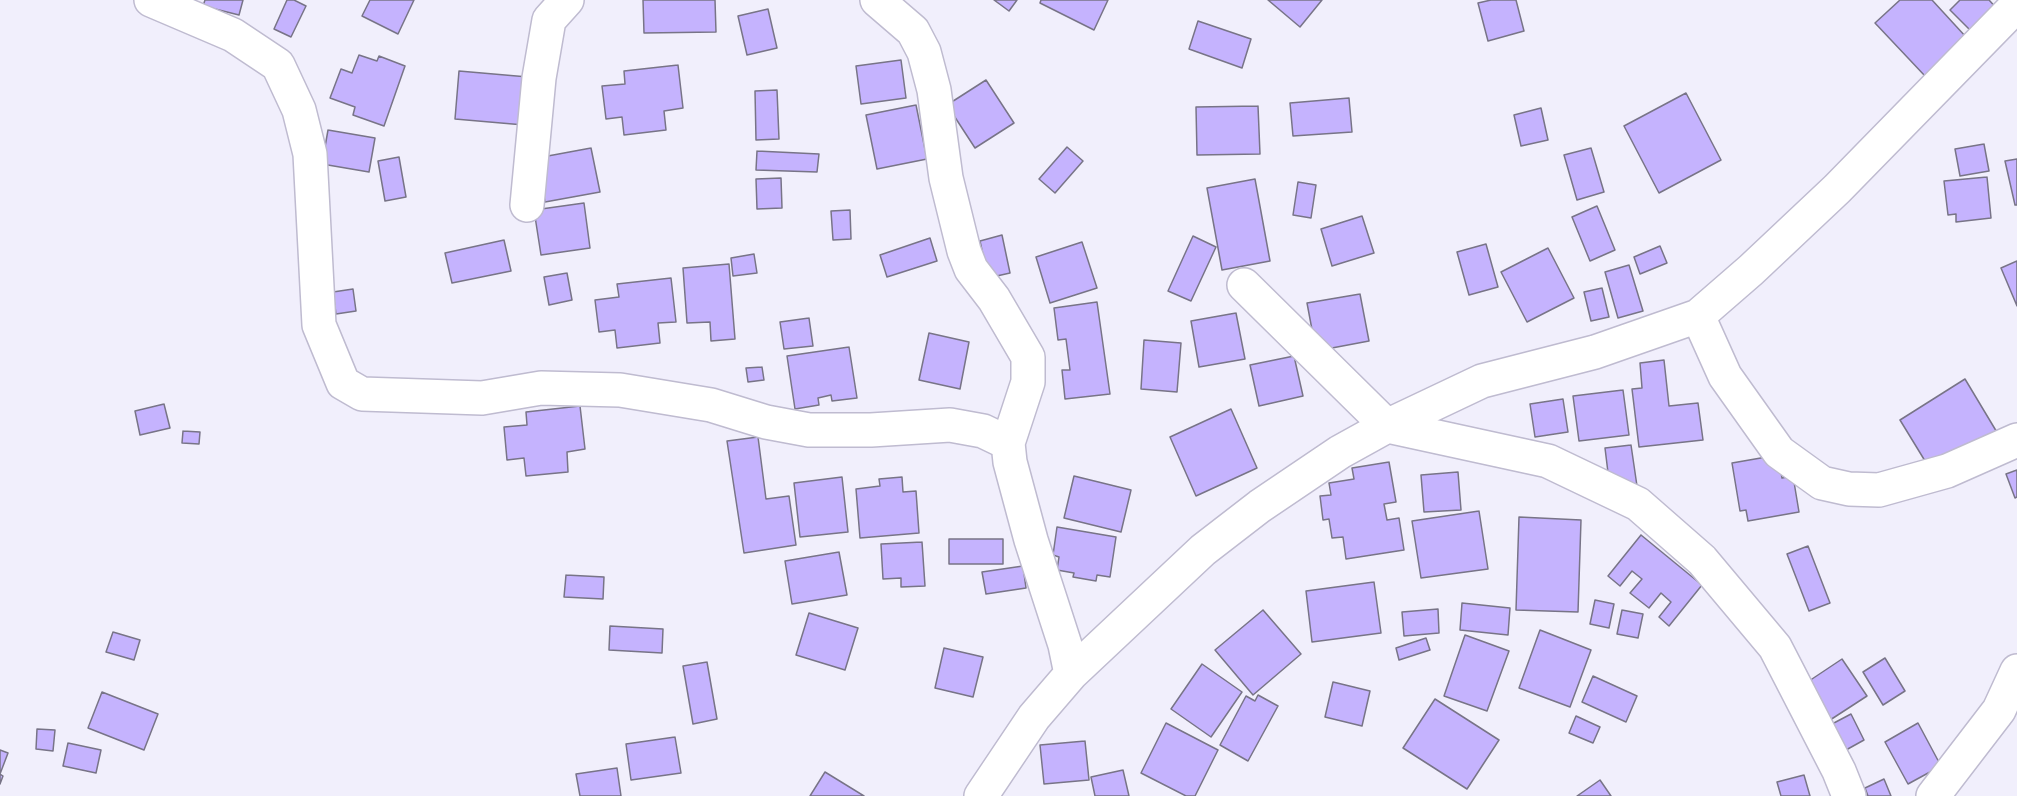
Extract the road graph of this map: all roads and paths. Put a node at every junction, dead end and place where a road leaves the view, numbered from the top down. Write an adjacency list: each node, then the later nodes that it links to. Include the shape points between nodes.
1 (151, 0): 10 (street, via 233,35 278,65 298,110 310,154 319,325 343,383 362,394 482,398 541,388 620,390 711,405 809,430 950,425 982,431)
2 (567, 0): 5 (street, via 549,20 539,78)
3 (877, 0): 10 (street, via 913,31 924,52 934,90 946,178 964,251 971,269 1028,357 1028,382)
4 (2017, 5): 7 (street, via 1837,189)
5 (527, 205)
6 (1244, 285): 8 (street)
7 (1698, 315): 8 (street, via 1595,352 1482,381); 9 (street, via 1725,376 1779,452 1822,483 1879,490 1947,471)
8 (1387, 426): 12 (street, via 1340,452 1203,550); 14 (street, via 1548,461 1638,504 1702,560 1775,647)
9 (2017, 440)
10 (1008, 443): 12 (street, via 1031,540)
11 (2017, 671): 15 (street, via 1999,710)
12 (1071, 674): 13 (street, via 1034,717)
13 (981, 796)
14 (1849, 796)
15 (1934, 796)

